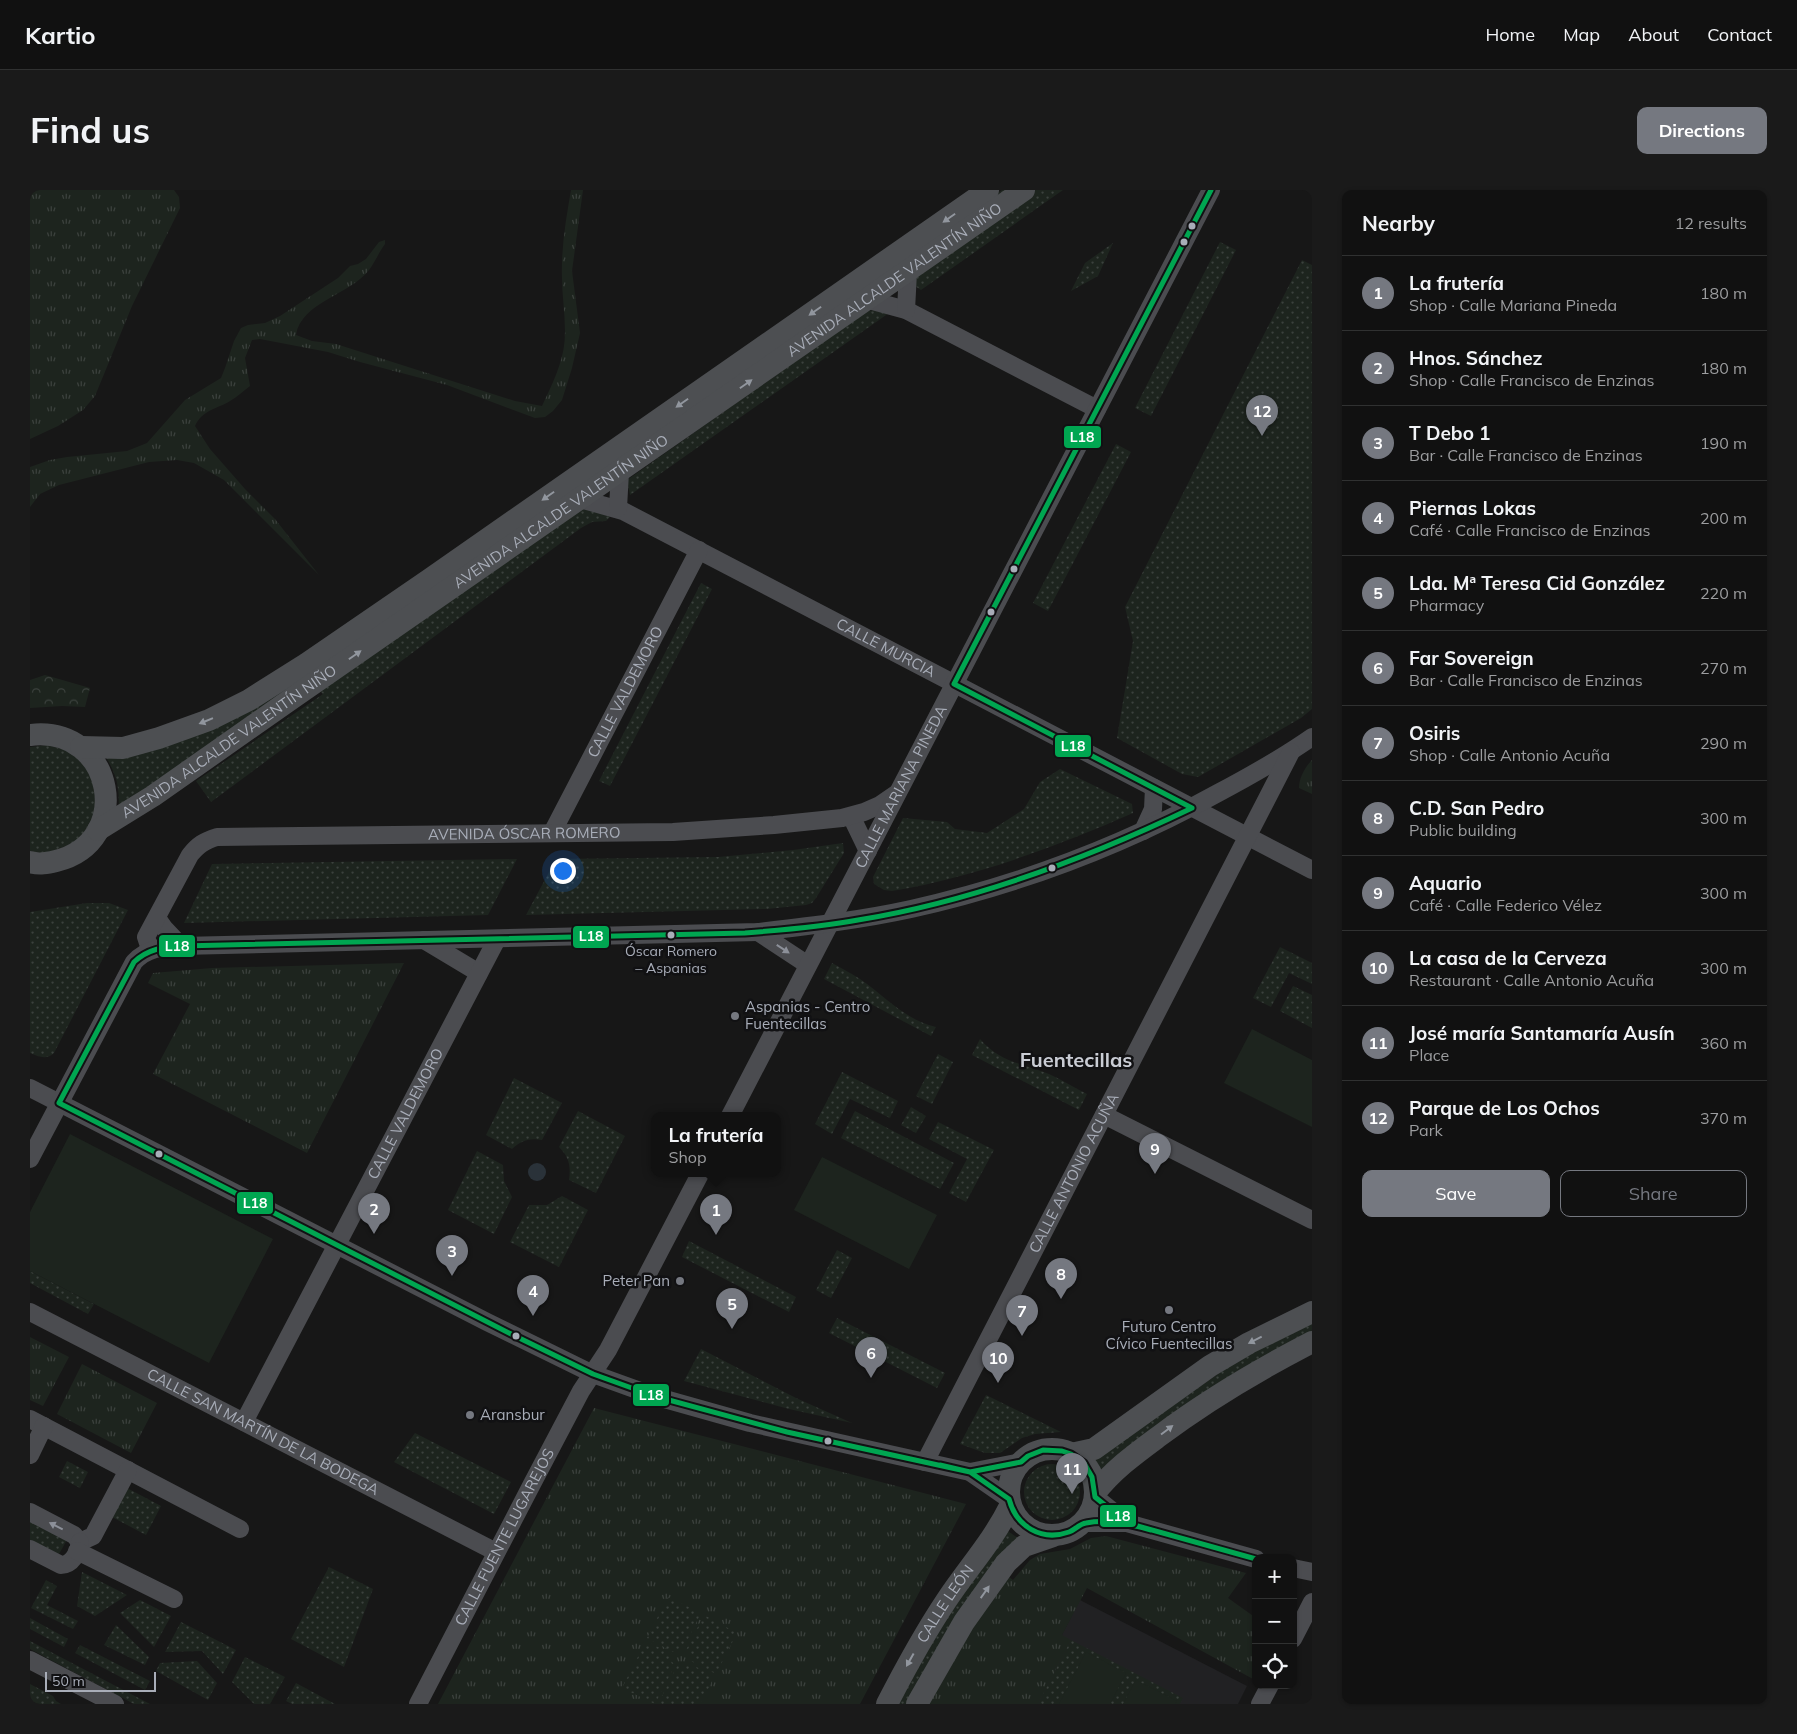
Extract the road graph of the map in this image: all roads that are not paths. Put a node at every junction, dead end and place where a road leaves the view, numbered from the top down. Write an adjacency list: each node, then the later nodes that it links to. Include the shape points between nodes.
1 (988, 190): 15 (main road, AVENIDA ALCALDE VALENTÍN NIÑO, one-way to 15, via 430,579 249,700 209,720 159,738 123,748)
2 (1024, 190): 4 (main road, AVENIDA ALCALDE VALENTÍN NIÑO)
3 (1211, 190): 7 (street, CALLE MARIANA PINEDA)
4 (908, 272): 5 (main road, AVENIDA ALCALDE VALENTÍN NIÑO); 6 (street)
5 (868, 300): 6 (street); 8 (main road, AVENIDA ALCALDE VALENTÍN NIÑO, one-way to 5)
6 (906, 310): 7 (street)
7 (1097, 409): 12 (street, CALLE MARIANA PINEDA)
8 (620, 472): 9 (main road, AVENIDA ALCALDE VALENTÍN NIÑO); 10 (street)
9 (580, 499): 10 (street, CALLE MURCIA); 22 (main road, AVENIDA ALCALDE VALENTÍN NIÑO, one-way to 9, via 154,796)
10 (618, 508): 11 (street, CALLE MURCIA)
11 (699, 550): 12 (street, CALLE MURCIA); 24 (street, CALLE VALDEMORO)
12 (954, 684): 17 (street, CALLE MURCIA); 18 (street, CALLE MARIANA PINEDA)
13 (30, 735): 15 (main road, via 49,734 66,738)
14 (1312, 737): 16 (street)
15 (81, 747): 22 (main road, via 94,760 106,794 105,813)
16 (1291, 752): 19 (street); 25 (street, CALLE ANTONIO ACUÑA)
17 (1154, 788): 19 (street, CALLE MURCIA); 23 (street, via 1152,808)
18 (898, 792): 20 (street, AVENIDA ÓSCAR ROMERO, via 880,805); 21 (street, CALLE MARIANA PINEDA)
19 (1192, 808): 23 (street); 25 (street, CALLE MURCIA)
20 (853, 817): 21 (street, AVENIDA ÓSCAR ROMERO, via 866,824); 24 (street, AVENIDA ÓSCAR ROMERO, via 674,832); 26 (street)
21 (882, 823): 26 (street, CALLE MARIANA PINEDA)
22 (98, 830): 27 (main road, via 85,847 66,858)
23 (1143, 831): 30 (street, via 1114,845 974,893)
24 (552, 834): 29 (street, AVENIDA ÓSCAR ROMERO, via 217,837 206,840 190,855)
25 (1247, 837): 28 (street, CALLE MURCIA); 41 (street, CALLE ANTONIO ACUÑA)
26 (868, 851): 30 (street, CALLE MARIANA PINEDA)
27 (31, 863)
28 (1312, 870)
29 (157, 918): 34 (street); 35 (street, via 146,937)
30 (830, 924): 31 (street); 36 (street, CALLE MARIANA PINEDA)
31 (758, 932): 32 (street); 36 (street, one-way to 36)
32 (497, 939): 33 (street); 37 (street, CALLE VALDEMORO)
33 (423, 940): 34 (street); 37 (street)
34 (181, 946): 35 (street)
35 (150, 949): 39 (street, via 134,962)
36 (808, 965): 40 (street, CALLE MARIANA PINEDA)
37 (479, 973): 45 (street, CALLE VALDEMORO)
38 (30, 1088): 39 (street)
39 (59, 1103): 42 (street); 45 (street)
40 (732, 1112)
41 (1104, 1115): 44 (street); 54 (street, CALLE ANTONIO ACUÑA)
42 (30, 1159)
43 (698, 1177): 49 (street)
44 (1312, 1220)
45 (337, 1245): 49 (street); 51 (street, CALLE VALDEMORO)
46 (30, 1312): 51 (street, CALLE SAN MARTÍN DE LA BODEGA)
47 (1312, 1312): 52 (main road, one-way to 52, via 1210,1366 1100,1445)
48 (1312, 1342): 58 (main road, one-way to 48, via 1122,1465 1189,1414)
49 (593, 1374): 54 (street, via 654,1396 750,1423); 67 (street, CALLE FUENTE LUGAREJOS)
50 (37, 1422): 53 (street); 56 (street)
51 (244, 1422): 67 (street, CALLE SAN MARTÍN DE LA BODEGA)
52 (1071, 1454): 55 (main road, via 1044,1450); 58 (main road, via 1084,1463 1092,1477)
53 (30, 1455)
54 (925, 1462): 57 (street)
55 (1021, 1462): 57 (street); 59 (main road, via 1009,1486)
56 (128, 1470): 63 (street); 65 (street, via 92,1536)
57 (970, 1472): 59 (street)
58 (1095, 1495): 61 (main road); 62 (street)
59 (1009, 1503): 64 (main road, via 1022,1524 1036,1533); 78 (main road, CALLE LEÓN, one-way to 78, via 997,1531 946,1601)
60 (30, 1512): 65 (street, one-way to 60, via 74,1535)
61 (1082, 1523): 62 (street); 64 (main road, via 1069,1532)
62 (1127, 1523): 68 (street)
63 (240, 1529)
64 (1053, 1536): 79 (main road, CALLE LEÓN, one-way to 64, via 964,1622 1006,1563 1024,1546)
65 (78, 1546): 66 (street, via 71,1563 66,1565); 71 (street)
66 (31, 1552)
67 (496, 1552): 77 (street, CALLE FUENTE LUGAREJOS)
68 (1252, 1558)
69 (1297, 1569): 70 (street)
70 (1312, 1572)
71 (174, 1599)
72 (1312, 1602): 73 (street)
73 (1297, 1631)
74 (30, 1660): 76 (street)
75 (1268, 1689): 80 (street)
76 (115, 1704)
77 (418, 1704)
78 (887, 1704)
79 (917, 1704)
80 (1260, 1704)

